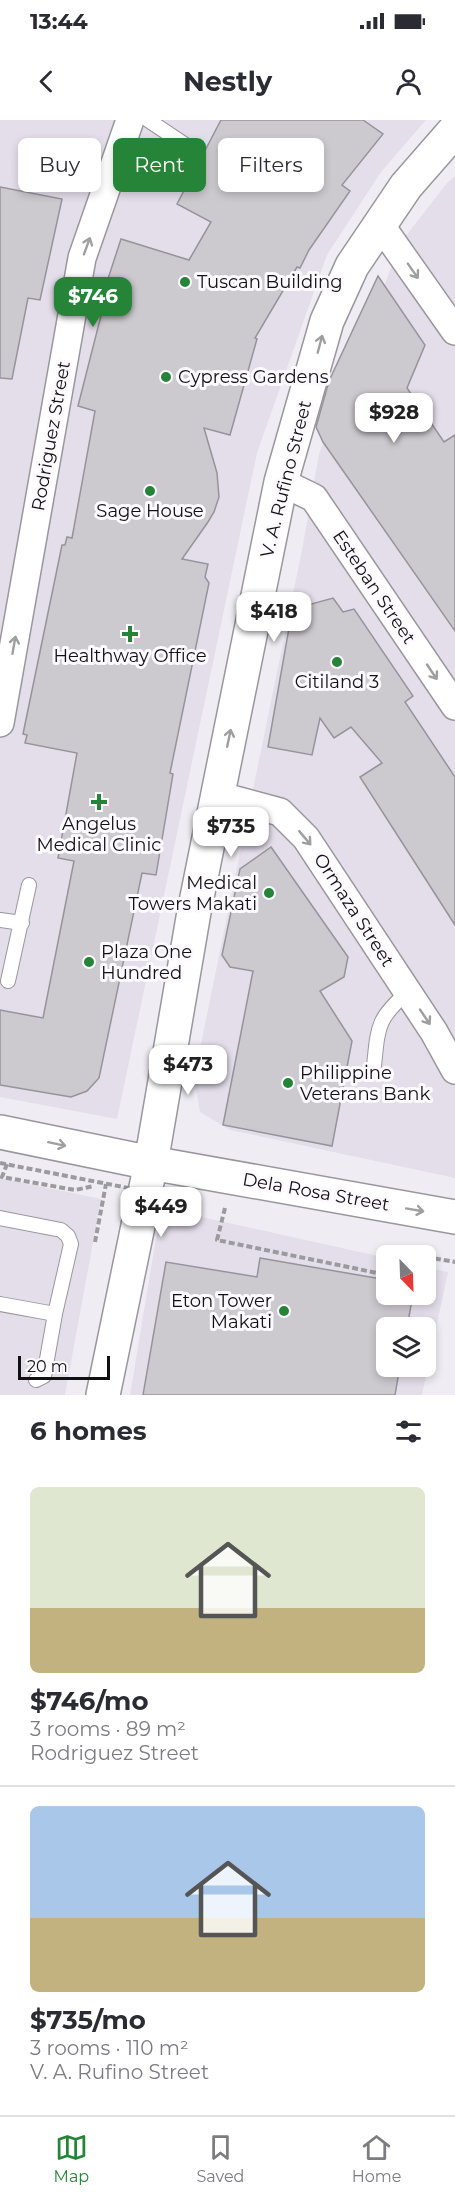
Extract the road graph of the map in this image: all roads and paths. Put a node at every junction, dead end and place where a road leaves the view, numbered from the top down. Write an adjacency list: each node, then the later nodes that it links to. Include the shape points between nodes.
1 (130, 120): 9 (street, Rodriguez Street, one-way to 1, via 82,258)
2 (148, 120): 4 (lane)
3 (455, 130): 5 (street, V. A. Rufino Street)
4 (175, 138)
5 (380, 223): 6 (street, one-way to 6); 7 (street, V. A. Rufino Street, one-way to 5, via 327,321 352,266)
6 (455, 331)
7 (281, 482): 8 (street, Esteban Street, one-way to 8, via 314,498); 10 (street, V. A. Rufino Street, one-way to 7)
8 (455, 706)
9 (0, 723)
10 (217, 795): 15 (street, Ormaza Street, one-way to 15, via 280,812 306,838); 20 (street, V. A. Rufino Street)
11 (29, 885): 13 (lane)
12 (0, 921): 13 (lane)
13 (22, 923): 14 (lane)
14 (8, 981)
15 (408, 992): 16 (lane, via 381,1019); 17 (street, Ormaza Street, one-way to 17)
16 (374, 1065)
17 (455, 1070)
18 (0, 1132): 20 (street, Dela Rosa Street, one-way to 20)
19 (0, 1163): 22 (path, bridge)
20 (151, 1163): 26 (street, Dela Rosa Street, one-way to 26); 34 (street, V. A. Rufino Street)
21 (3, 1177): 22 (path, via 75,1190)
22 (106, 1183): 23 (path, bridge); 25 (path)
23 (164, 1195)
24 (215, 1206): 30 (path, via 225,1208 217,1240)
25 (101, 1211)
26 (455, 1217)
27 (0, 1218): 32 (lane, via 61,1230 68,1236 71,1244)
28 (436, 1259): 29 (path)
29 (455, 1262)
30 (376, 1273)
31 (0, 1305): 32 (lane)
32 (55, 1314): 33 (lane, via 44,1376)
33 (36, 1380)
34 (103, 1395)

